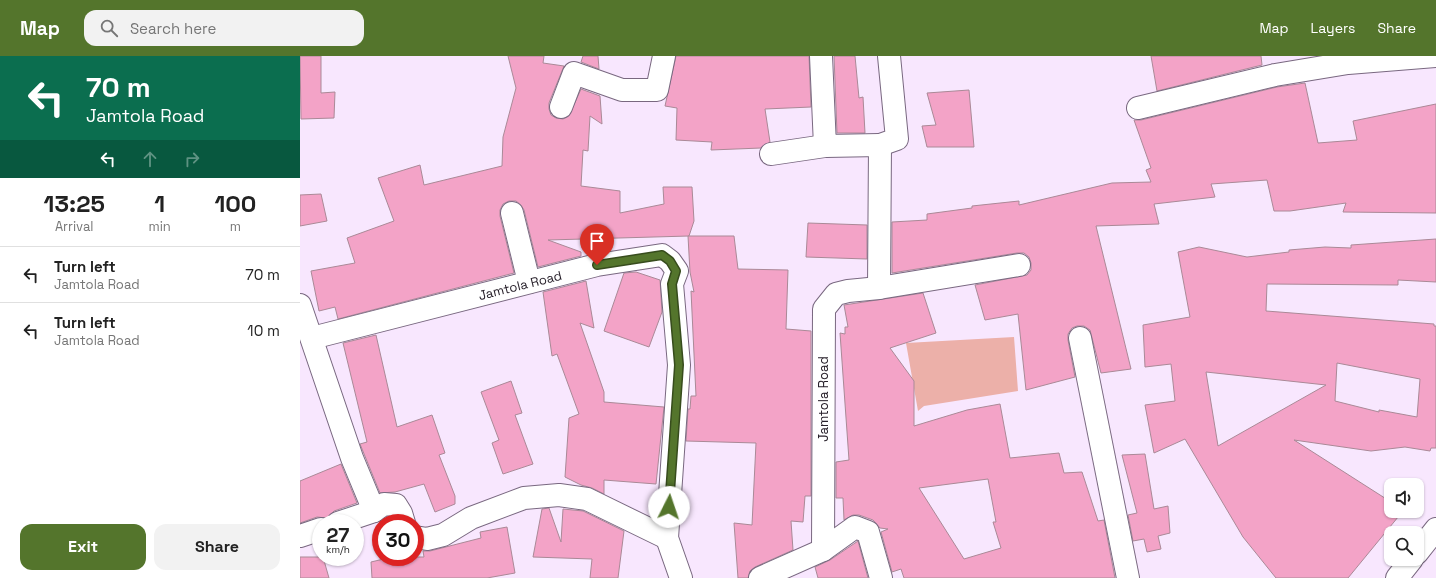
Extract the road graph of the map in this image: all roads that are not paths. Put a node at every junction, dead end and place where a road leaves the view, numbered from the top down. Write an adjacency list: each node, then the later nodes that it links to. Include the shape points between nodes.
1 (664, 56): 5 (street, via 657,90 622,90 574,73)
2 (821, 56): 8 (street)
3 (889, 56): 7 (street, via 897,139)
4 (1436, 56): 6 (street, via 1348,63 1283,74)
5 (562, 107)
6 (1138, 108)
7 (880, 145): 8 (street); 13 (street)
8 (825, 146): 9 (street)
9 (771, 154)
10 (512, 213): 12 (street)
11 (1018, 265): 13 (street, Jamtola Road)
12 (529, 282): 15 (street, Jamtola Road); 24 (street, Jamtola Road, via 597,265 662,255 670,261 676,271 672,284 679,365)
13 (879, 288): 26 (street, Jamtola Road, via 836,294 824,309)
14 (300, 305): 15 (street)
15 (312, 338): 17 (street, via 352,458)
16 (1080, 338): 31 (street)
17 (374, 510): 18 (street); 19 (street, via 384,504 396,505)
18 (363, 514)
19 (401, 514)
20 (1436, 529): 25 (street)
21 (312, 532): 22 (street)
22 (300, 536)
23 (424, 538): 24 (street, via 443,535 471,518 524,498 559,495 587,499)
24 (667, 538): 28 (street, Jamtola Road)
25 (1424, 544)
26 (823, 550): 29 (street); 30 (street, via 855,527 862,528 868,532)
27 (1406, 566): 32 (street)
28 (681, 578)
29 (760, 578)
30 (881, 578)
31 (1128, 578)
32 (1397, 578)

